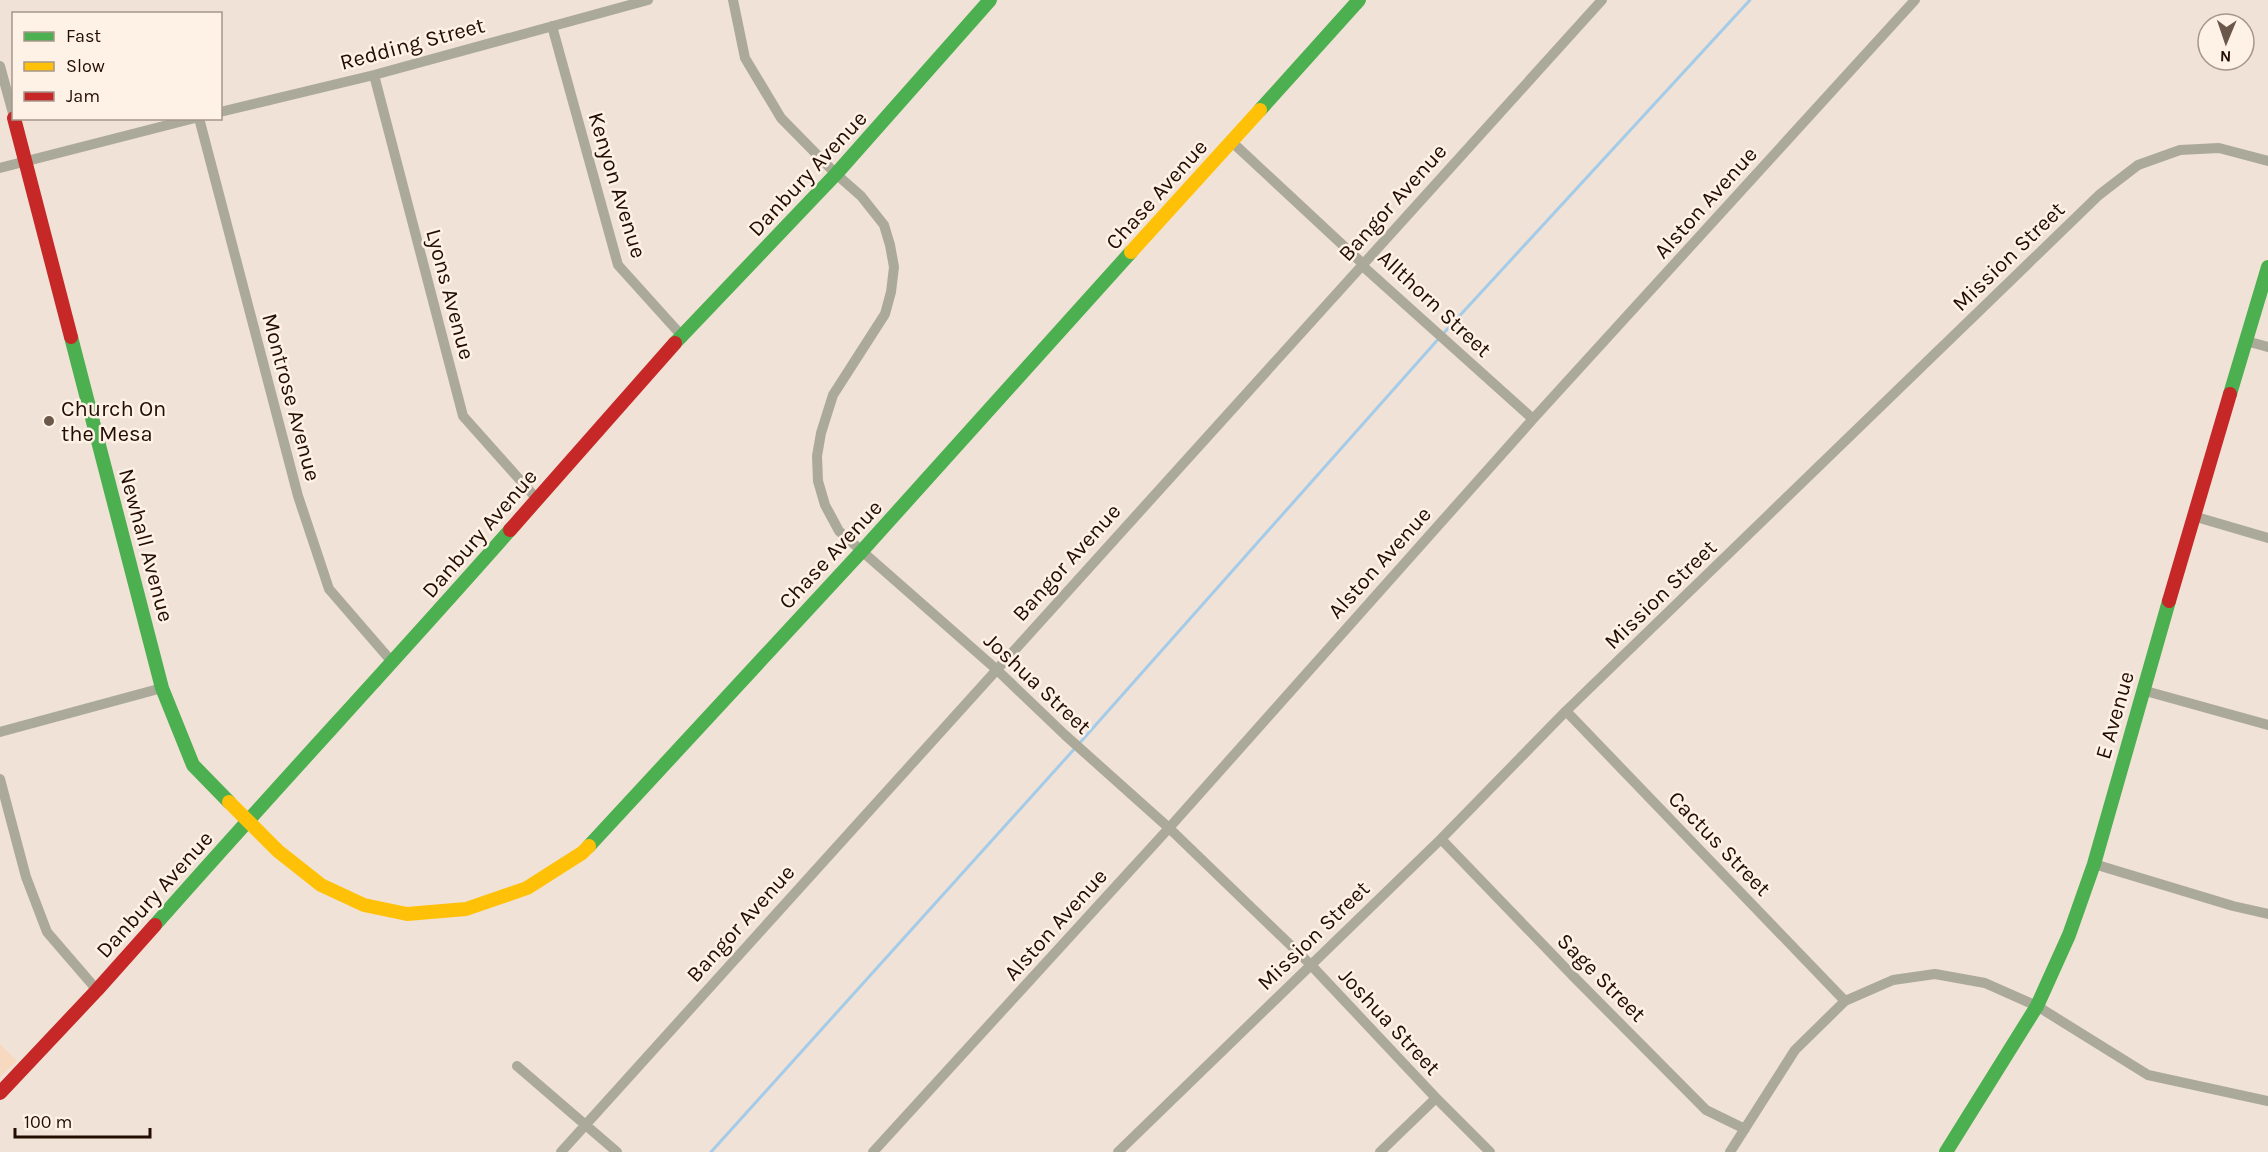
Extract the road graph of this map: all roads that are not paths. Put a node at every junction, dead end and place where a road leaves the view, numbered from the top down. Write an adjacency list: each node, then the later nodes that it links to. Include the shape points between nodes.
1 (648, 0): 7 (street, Redding Street)
2 (733, 0): 19 (street, Joshua Street, via 745,58 781,118)
3 (1359, 0): 15 (street, Chase Avenue)
4 (1602, 0): 20 (street, Bangor Avenue)
5 (1913, 1): 25 (street, Alston Avenue)
6 (982, 3): 19 (street, Danbury Avenue)
7 (552, 26): 9 (street, Redding Street); 22 (street, Kenyon Avenue, via 618,265)
8 (0, 66): 10 (street, Newhall Avenue)
9 (374, 75): 11 (street, Redding Street); 26 (street, Lyons Avenue, via 463,416)
10 (12, 111)
11 (222, 112)
12 (15, 120): 16 (street, Newhall Avenue)
13 (189, 120): 16 (street)
14 (198, 120): 30 (street, Montrose Avenue, via 298,496 328,589)
15 (1232, 141): 20 (street, Allthorn Street); 29 (street, Chase Avenue)
16 (25, 161): 18 (street); 32 (street, Newhall Avenue)
17 (2268, 161): 34 (street, Mission Street, via 2219,148 2180,150 2138,165 2099,195)
18 (0, 168)
19 (836, 174): 22 (street, Danbury Avenue); 29 (street, Joshua Street, via 861,196 884,225 894,267 885,314 833,395 817,456 825,506 839,531)
20 (1362, 263): 25 (street, Allthorn Street); 31 (street, Bangor Avenue)
21 (2268, 267): 23 (street, E Avenue)
22 (682, 336): 26 (street, Danbury Avenue)
23 (2247, 341): 24 (street); 27 (street, E Avenue)
24 (2268, 347)
25 (1533, 419): 39 (street, Alston Avenue)
26 (537, 499): 30 (street, Danbury Avenue)
27 (2193, 516): 28 (street); 33 (street, E Avenue)
28 (2268, 538)
29 (861, 552): 31 (street, Joshua Street); 38 (street, Chase Avenue, via 582,854 527,888 466,909 407,915 364,905 321,885)
30 (393, 663): 38 (street, Danbury Avenue)
31 (996, 669): 39 (street, Joshua Street); 51 (street, Bangor Avenue)
32 (162, 688): 36 (street); 38 (street, Newhall Avenue, via 193,765)
33 (2142, 690): 35 (street); 41 (street, E Avenue)
34 (1566, 711): 40 (street, Mission Street); 45 (street, Cactus Street)
35 (2268, 725)
36 (0, 732)
37 (0, 779): 44 (street, via 26,878 47,932)
38 (247, 821): 44 (street, Danbury Avenue)
39 (1169, 828): 43 (street, Joshua Street); 55 (street, Alston Avenue)
40 (1441, 839): 43 (street, Mission Street); 52 (street, Sage Street, via 1706,1110)
41 (2094, 864): 42 (street); 46 (street, E Avenue, via 2069,935)
42 (2268, 914)
43 (1310, 964): 49 (street, Joshua Street); 56 (street, Mission Street)
44 (97, 990): 48 (street, Danbury Avenue)
45 (1845, 1001): 46 (street, via 1893,980 1935,974 1985,983); 52 (street, via 1795,1050)
46 (2037, 1006): 50 (street, via 2148,1075); 60 (street, E Avenue)
47 (518, 1066): 51 (street)
48 (0, 1093)
49 (1436, 1098): 57 (street); 58 (street, Joshua Street)
50 (2268, 1101)
51 (586, 1124): 53 (street, Bangor Avenue); 54 (street)
52 (1745, 1129): 59 (street)
53 (561, 1152)
54 (617, 1152)
55 (873, 1152)
56 (1118, 1152)
57 (1380, 1152)
58 (1490, 1152)
59 (1730, 1152)
60 (1946, 1152)

